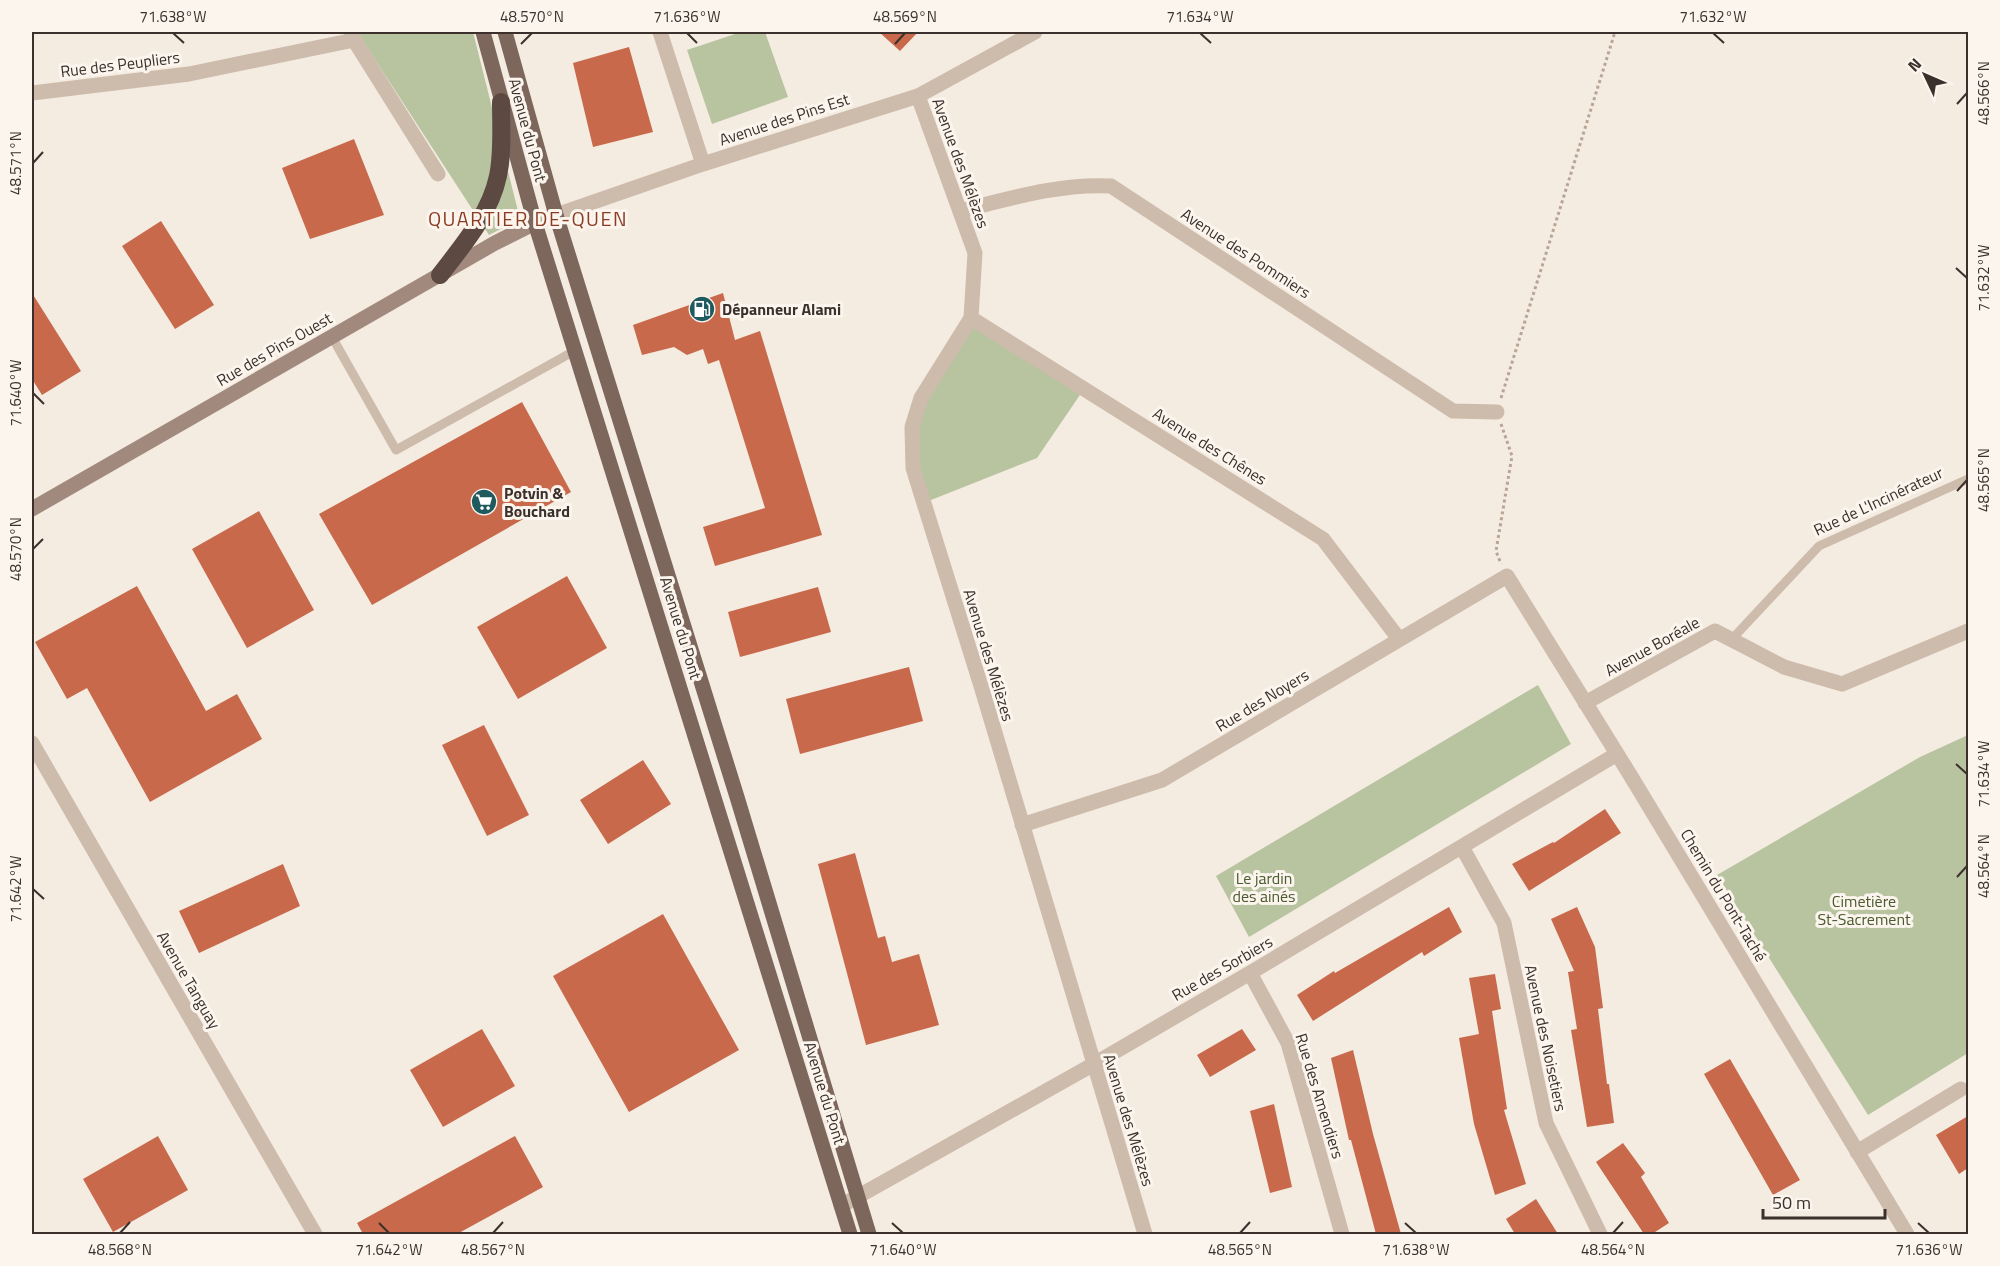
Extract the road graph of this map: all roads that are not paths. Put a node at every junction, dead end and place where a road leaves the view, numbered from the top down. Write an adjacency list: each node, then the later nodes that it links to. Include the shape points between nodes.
1 (483, 32): 8 (main road, Avenue du Pont)
2 (505, 32): 12 (main road, Avenue du Pont)
3 (660, 32): 9 (street)
4 (1035, 32): 7 (street, Avenue des Pins Est)
5 (352, 36): 6 (street, Rue des Peupliers, via 189,74); 10 (street)
6 (32, 93)
7 (918, 96): 9 (street, Avenue des Pins Est); 11 (street, Avenue des Mélèzes)
8 (501, 102): 13 (main road, Avenue du Pont); 14 (highway, via 498,177 490,201)
9 (703, 164): 12 (street, Avenue des Pins Est)
10 (438, 174)
11 (960, 211): 15 (street, Avenue des Mélèzes, via 975,254); 18 (street, Avenue des Pommiers, via 1021,195 1111,186 1453,411)
12 (556, 215): 13 (main road, Avenue des Pins Est); 34 (main road, Avenue du Pont)
13 (535, 223): 14 (main road, Rue des Pins Ouest); 17 (main road, Avenue du Pont)
14 (440, 275): 16 (main road, Rue des Pins Ouest)
15 (971, 318): 23 (street, Avenue des Chênes, via 1323,539); 28 (street, Avenue des Mélèzes, via 921,398 912,427 913,468)
16 (332, 336): 17 (lane, via 396,450); 20 (main road, Rue des Pins Ouest)
17 (576, 350): 35 (main road, Avenue du Pont)
18 (1497, 412)
19 (1968, 479): 24 (lane, Rue de L'Incinérateur, via 1819,546)
20 (32, 509)
21 (1507, 576): 23 (street, Rue des Noyers); 25 (street, Chemin du Pont-Taché)
22 (1968, 631): 24 (street, Avenue Boréale, via 1842,684 1784,667)
23 (1399, 639): 28 (street, Rue des Noyers, via 1162,780)
24 (1732, 639): 25 (street, Avenue Boréale, via 1715,631)
25 (1585, 703): 27 (street, Chemin du Pont-Taché)
26 (32, 743): 36 (street, Avenue Tanguay)
27 (1617, 754): 29 (street, Rue des Sorbiers); 33 (street, Chemin du Pont-Taché)
28 (1022, 825): 31 (street, Avenue des Mélèzes)
29 (1462, 847): 30 (street, Rue des Sorbiers); 41 (street, Avenue des Noisetiers, via 1504,923 1546,1123)
30 (1250, 973): 31 (street, Rue des Sorbiers); 40 (street, Rue des Amendiers, via 1288,1043)
31 (1094, 1064): 34 (street, Rue des Sorbiers); 39 (street, Avenue des Mélèzes)
32 (1965, 1087): 33 (street)
33 (1857, 1152): 42 (street, Chemin du Pont-Taché)
34 (857, 1198): 35 (street, Rue des Sorbiers); 38 (main road, Avenue du Pont)
35 (841, 1206): 37 (main road, Avenue du Pont)
36 (315, 1234)
37 (850, 1234)
38 (869, 1234)
39 (1145, 1234)
40 (1342, 1234)
41 (1600, 1234)
42 (1907, 1234)

